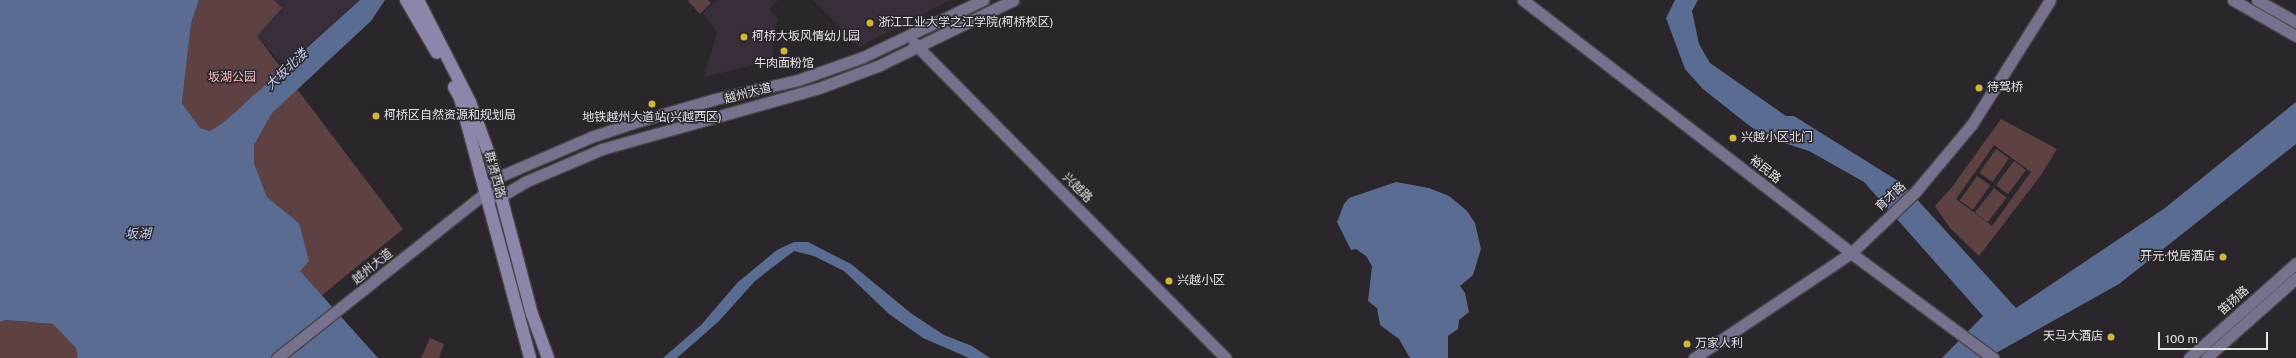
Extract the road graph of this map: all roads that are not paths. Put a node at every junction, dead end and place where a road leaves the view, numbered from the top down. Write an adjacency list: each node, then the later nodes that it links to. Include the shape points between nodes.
1 (406, 0): 14 (main road, 群贤西路, via 460,98)
2 (418, 0): 13 (main road, 群贤西路, via 470,102)
3 (983, 0): 11 (street, 越州大道)
4 (1013, 0): 12 (street, 越州大道)
5 (1523, 0): 16 (street, 裕民路)
6 (2050, 0): 16 (street, 育才路, via 1972,124 1916,191)
7 (2233, 0): 10 (street)
8 (2257, 0): 9 (street)
9 (2296, 22)
10 (2296, 36)
11 (908, 38): 12 (street, 兴越路); 13 (street, 越州大道, via 863,58 798,80 715,99 591,137)
12 (918, 47): 15 (street, 越州大道, via 880,65 819,88 602,150 527,181); 22 (street, 兴越路)
13 (496, 178): 14 (street, 越州大道); 15 (main road, 群贤西路)
14 (484, 194): 15 (street); 19 (street, 越州大道); 20 (main road, 群贤西路)
15 (500, 197): 21 (main road, 群贤西路, via 532,314)
16 (1851, 253): 23 (street, 育才路); 24 (street, 裕民路)
17 (2296, 263): 25 (street, 笛扬路)
18 (2296, 278): 26 (street, 笛扬路)
19 (278, 358)
20 (530, 358)
21 (548, 358)
22 (1226, 358)
23 (1694, 358)
24 (1993, 358)
25 (2190, 358)
26 (2206, 358)

